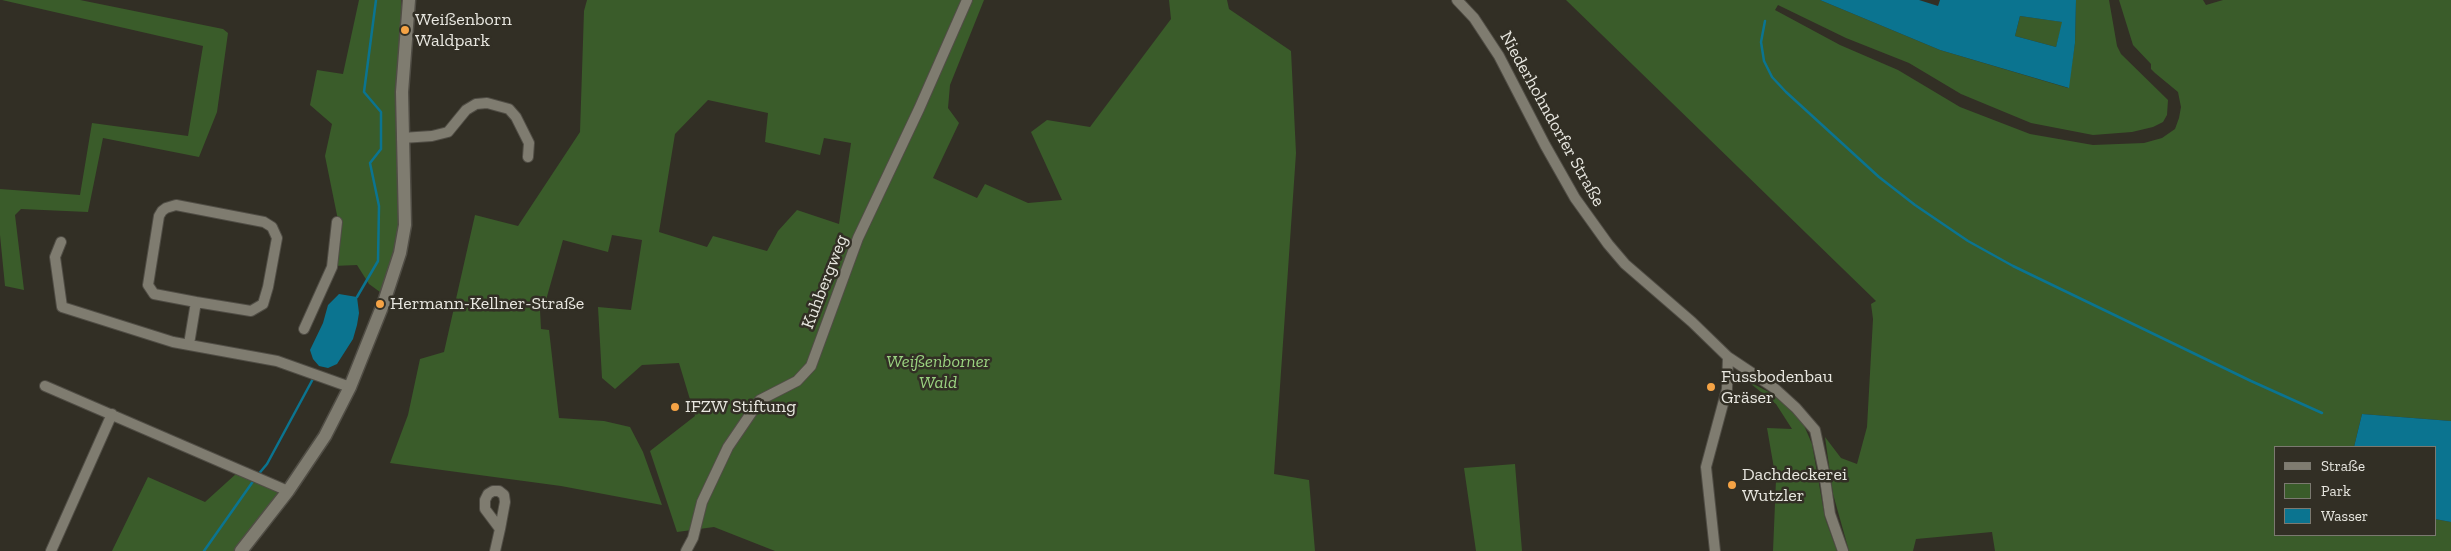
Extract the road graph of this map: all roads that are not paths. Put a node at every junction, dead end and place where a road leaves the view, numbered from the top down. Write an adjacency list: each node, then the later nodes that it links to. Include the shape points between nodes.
1 (409, 0): 4 (main road, via 402,74)
2 (967, 0): 20 (street, Kuhbergweg, via 858,238 811,366 797,381 760,400 728,447 702,502 693,538)
3 (1457, 0): 11 (street, Niederhohndorfer Straße, via 1479,25 1499,56 1544,145 1575,198 1608,244 1625,264)
4 (402, 138): 5 (street, via 448,132 466,110 476,104 487,103 509,109 516,117 529,143); 13 (main road, via 405,225 400,254)
5 (528, 157)
6 (337, 222): 9 (street, via 332,267)
7 (61, 242): 10 (street, via 55,257 62,307 173,342)
8 (196, 302): 8 (street, via 154,294 148,285 162,211 176,205 264,222 272,227 277,238 263,304 251,311); 10 (street)
9 (304, 329)
10 (189, 344): 13 (street, via 278,361)
11 (1728, 357): 21 (street, via 1727,389 1706,467); 22 (street, Niederhohndorfer Straße, via 1773,387 1815,430 1830,514)
12 (45, 386): 14 (street)
13 (350, 387): 15 (main road, via 325,436)
14 (112, 414): 15 (street); 17 (street)
15 (288, 491): 18 (main road)
16 (500, 529): 19 (street)
17 (52, 551)
18 (240, 551)
19 (495, 551)
20 (686, 551)
21 (1715, 551)
22 (1843, 551)

